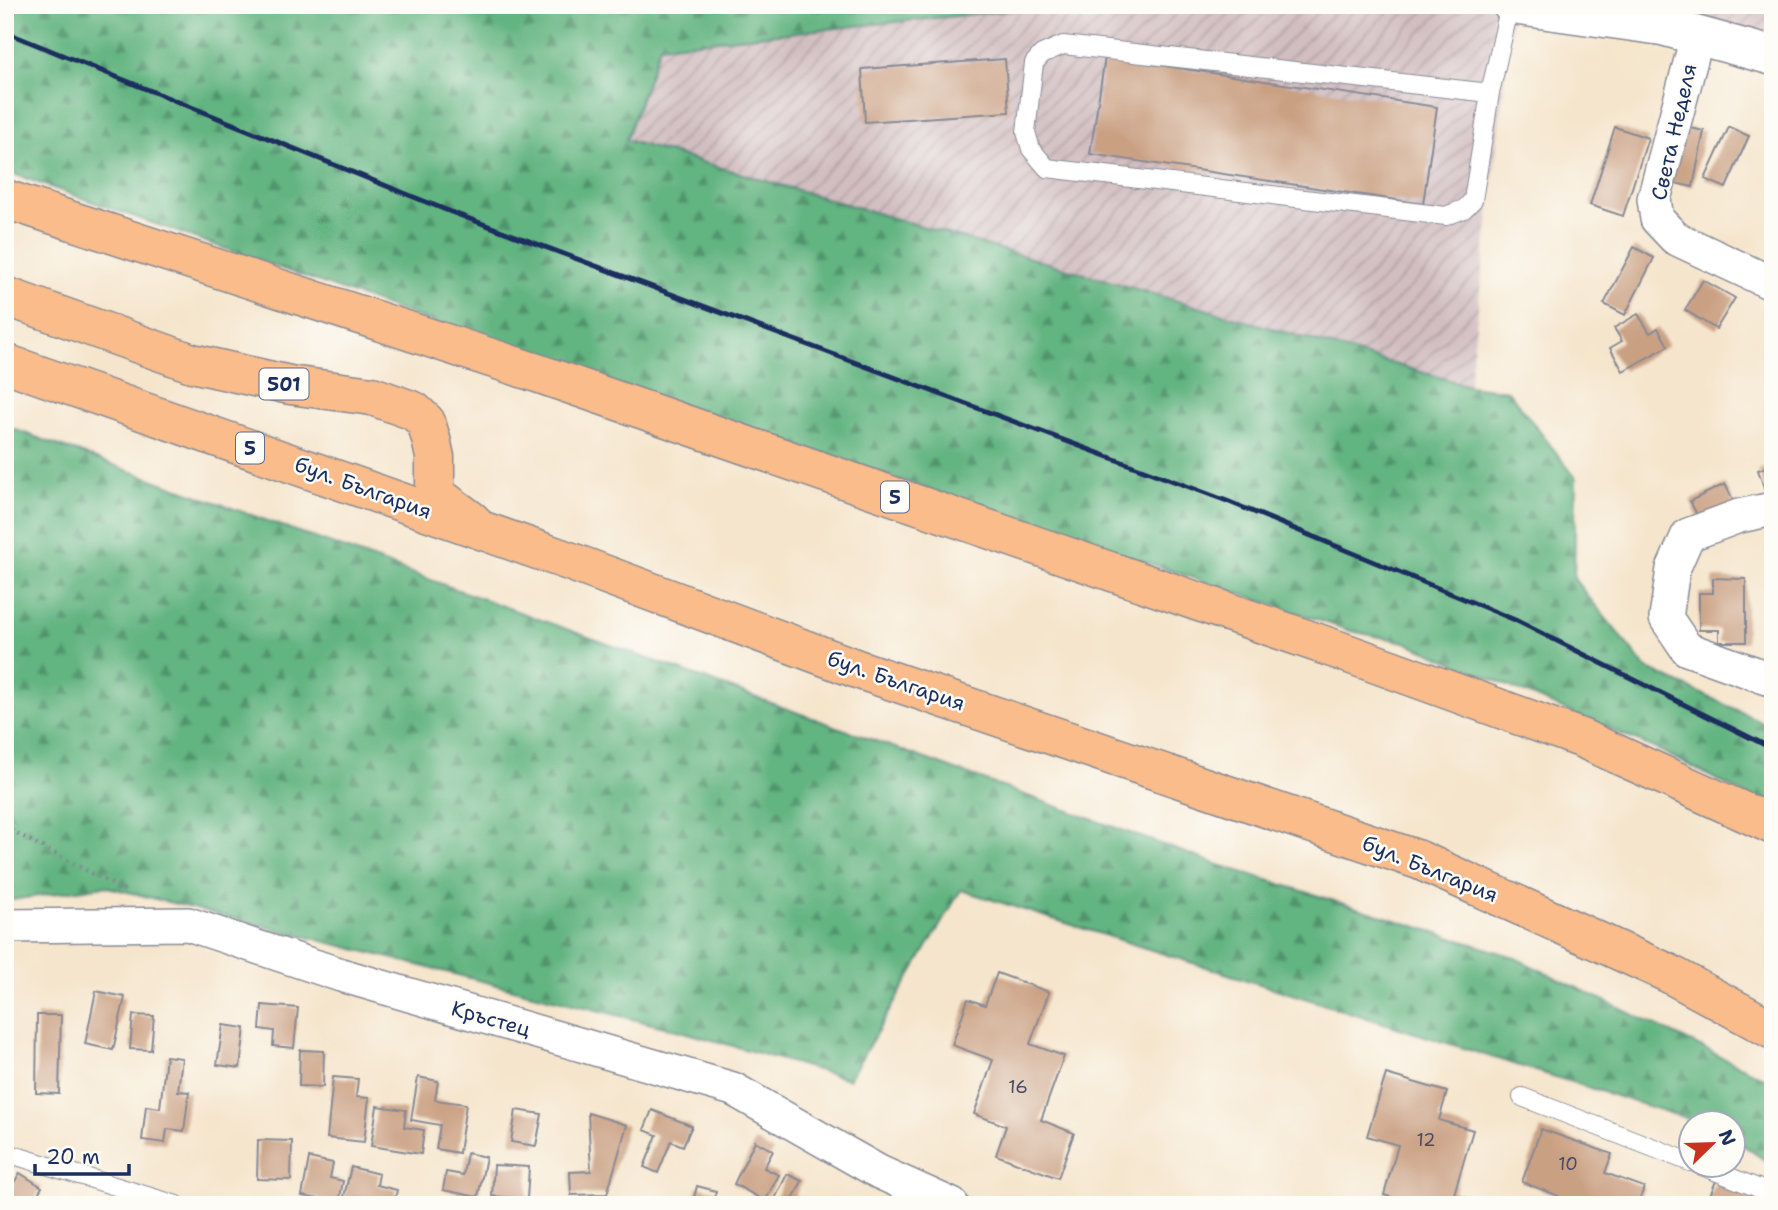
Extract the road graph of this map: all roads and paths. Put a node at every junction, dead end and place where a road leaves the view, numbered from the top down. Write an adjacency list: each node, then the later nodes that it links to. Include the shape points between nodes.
1 (1511, 5): 2 (street, via 1662,26); 4 (lane)
2 (1697, 37): 3 (street); 6 (street, Света Неделя, via 1654,199 1657,219 1675,238)
3 (1773, 55)
4 (1490, 93): 4 (lane, via 1063,45 1034,63 1026,132 1031,149 1047,168 1446,216 1473,200)
5 (5, 199): 12 (highway, 5, via 537,373 1338,650 1581,738)
6 (1773, 284)
7 (5, 296): 10 (highway, 501, via 192,363 278,383 372,396 414,411 426,422 431,439 435,490)
8 (5, 363): 10 (highway, бул. България / 5)
9 (1773, 509): 11 (street, via 1688,535 1673,569 1666,618 1687,649)
10 (494, 535): 16 (highway, бул. България / 5, via 860,670 1419,860 1668,973)
11 (1773, 680)
12 (1773, 825)
13 (5, 827): 14 (path)
14 (127, 891)
15 (5, 926): 23 (street, Кръстец, via 188,924 341,975 733,1089 879,1172)
16 (1773, 1030)
17 (1522, 1097): 19 (lane)
18 (10, 1154): 22 (lane)
19 (1676, 1157)
20 (1732, 1178): 21 (lane)
21 (1773, 1194)
22 (177, 1205)
23 (952, 1205)

